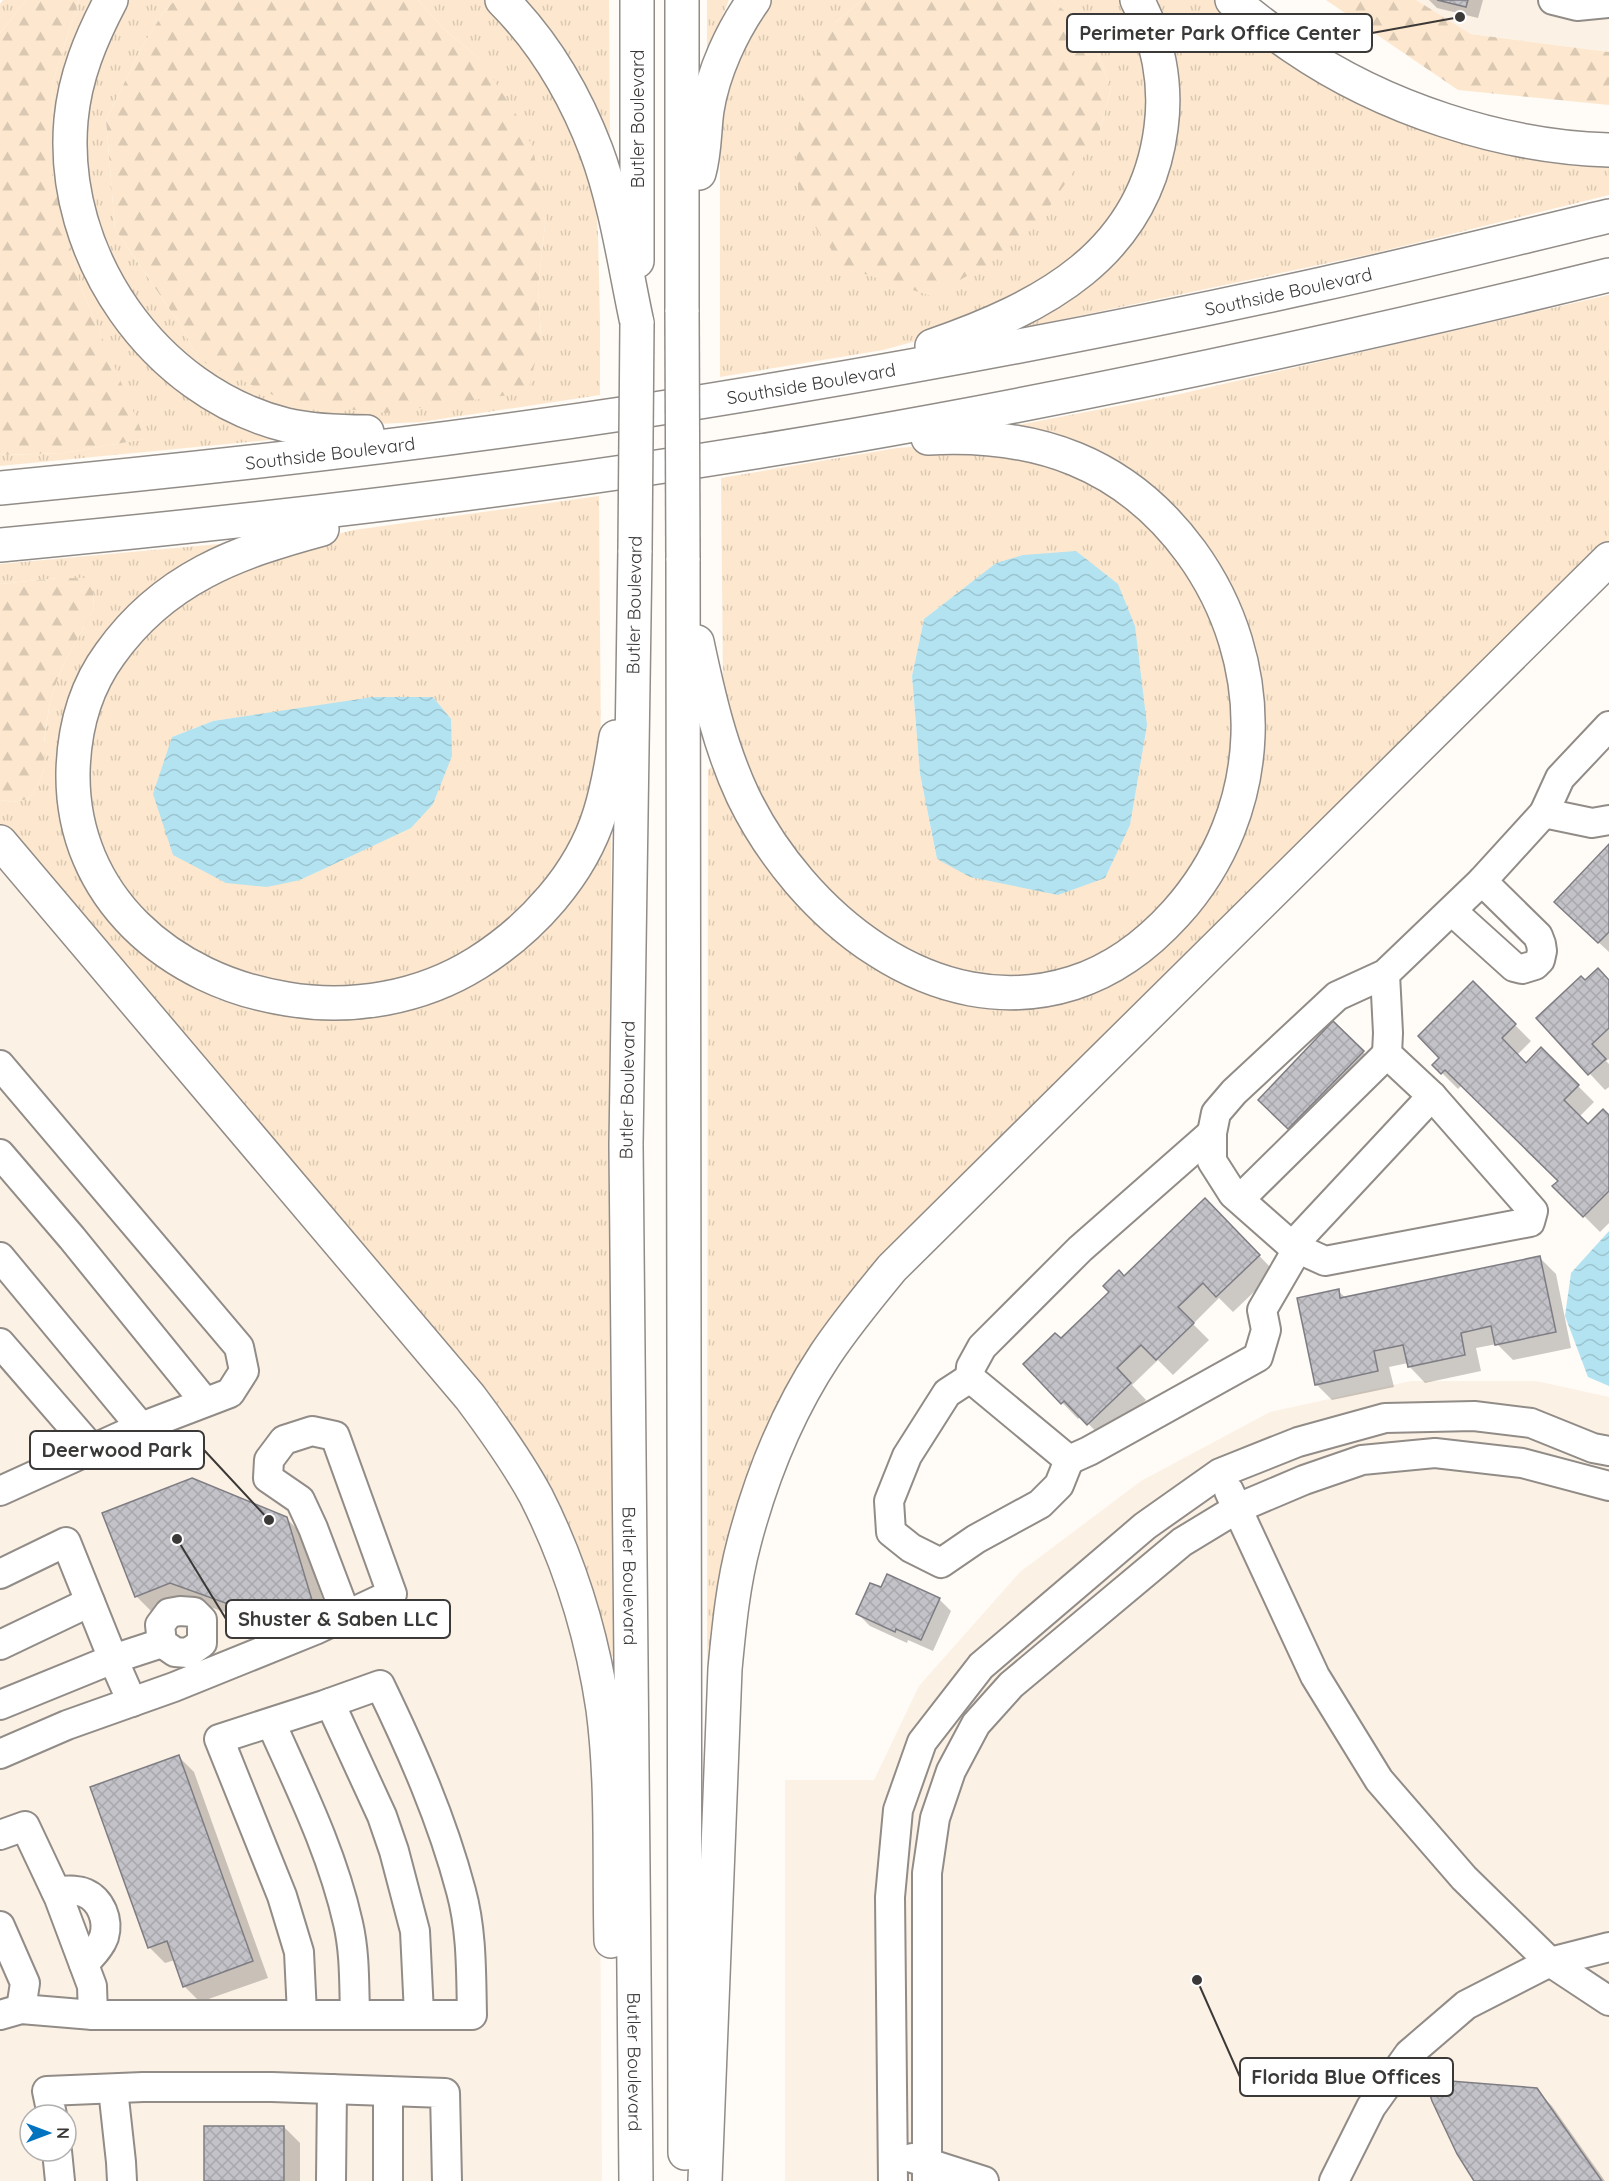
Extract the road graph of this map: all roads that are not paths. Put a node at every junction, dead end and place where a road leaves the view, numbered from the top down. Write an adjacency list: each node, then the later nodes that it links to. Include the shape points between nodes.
1 (111, 0): 16 (highway, via 84,58 76,88 71,157 76,194 94,258 109,289 152,344 197,384 254,414 286,425 364,432)
2 (502, 0): 14 (highway, via 532,34 559,74 596,151)
3 (637, 0): 14 (highway, Butler Boulevard)
4 (682, 0): 12 (highway)
5 (754, 0): 12 (highway, via 716,75 707,109 703,159)
6 (1137, 0): 15 (highway, via 1159,63 1163,94 1160,140 1136,209 1101,255 1055,291 999,321 930,347)
7 (1232, 0): 10 (highway, via 1295,48 1399,103 1516,139)
8 (1553, 0): 9 (street, via 1577,6)
9 (1609, 3)
10 (1609, 150)
11 (1609, 216): 15 (highway, Southside Boulevard, via 1324,284 991,352)
12 (683, 233): 21 (highway, bridge)
13 (1609, 276): 17 (highway, via 1219,365)
14 (638, 323): 23 (highway, Butler Boulevard, bridge)
15 (788, 388): 16 (highway, Southside Boulevard)
16 (501, 431): 18 (highway, Southside Boulevard, via 212,467)
17 (792, 445): 19 (highway); 21 (highway, via 947,437 1030,443 1104,473 1143,501 1180,537 1209,580 1235,639 1246,683 1248,742 1244,779 1231,825 1202,879 1166,924 1143,945 1096,974 1072,983 1021,992 993,992 937,981 898,963 858,937 796,876 758,823 730,767 693,624)
18 (0, 488)
19 (509, 489): 20 (highway, via 220,524); 23 (highway, via 327,528 254,549 193,577 170,592 130,629 89,691 73,756 79,824 92,865 112,898 133,924 175,958 198,972 248,991 331,1004 387,998 442,982 512,937 534,918 571,873 600,816 617,730)
20 (0, 545)
21 (683, 558): 85 (highway)
22 (1609, 559): 86 (highway, via 892,1269 846,1326 801,1397 754,1507 729,1625)
23 (634, 671): 84 (highway, Butler Boulevard, via 626,1145)
24 (1609, 726): 25 (street, via 1560,777)
25 (1544, 813): 26 (street, via 1592,823); 28 (street)
26 (1609, 820)
27 (0, 842): 83 (highway, via 470,1397 522,1471 547,1520 577,1595 603,1710 609,1795 613,2017)
28 (1482, 881): 29 (street); 29 (street, via 1538,936 1540,960 1522,969 1514,967)
29 (1452, 911): 30 (street)
30 (1385, 974): 31 (street); 34 (street, via 1337,996 1234,1092 1216,1113)
31 (1387, 1054): 33 (street); 36 (street)
32 (0, 1065): 41 (street, via 239,1347 244,1371 230,1393)
33 (1432, 1096): 37 (street); 37 (street, via 1533,1211 1530,1222 1325,1261)
34 (1212, 1132): 36 (street, via 1212,1161); 40 (street, via 1080,1250 982,1347 971,1367)
35 (0, 1154): 41 (street)
36 (1240, 1199): 37 (street)
37 (1295, 1247): 45 (street, via 1262,1310 1266,1330 1258,1357)
38 (0, 1257): 42 (street)
39 (0, 1343): 43 (street)
40 (970, 1378): 45 (street); 45 (street, via 947,1393 908,1456 890,1501 891,1533 941,1563 1040,1504 1059,1485)
41 (205, 1402): 42 (street)
42 (141, 1427): 43 (street)
43 (92, 1449): 48 (street)
44 (1609, 1451): 46 (street, via 1531,1423 1474,1416 1385,1418 1298,1442)
45 (1069, 1460)
46 (1220, 1473): 49 (street); 75 (street, via 1145,1526 981,1666 922,1742 898,1810 890,1897)
47 (1609, 1486): 49 (street, via 1522,1462 1435,1453 1362,1460)
48 (0, 1491)
49 (1238, 1508): 64 (street, via 1315,1676 1379,1780 1464,1878); 77 (street, via 1182,1542 1011,1685 976,1725 951,1771 935,1818 927,1873)
50 (0, 1575): 51 (street, via 66,1542)
51 (90, 1602): 54 (street); 55 (street)
52 (346, 1615): 52 (street, via 392,1594 335,1436 312,1431 284,1440 269,1460 268,1478 300,1500); 56 (street)
53 (162, 1643): 55 (street)
54 (0, 1644)
55 (113, 1659): 56 (street); 58 (street)
56 (132, 1702): 60 (street)
57 (330, 1703): 59 (street); 69 (street, via 382,1815 394,1851 415,1931); 69 (street, via 380,1685 420,1771 462,1892 471,1948 472,2015)
58 (0, 1705)
59 (271, 1722): 67 (street, via 219,1739 282,1896 299,1952); 68 (street, via 325,1844 338,1885 348,1925)
60 (0, 1754)
61 (0, 1835): 70 (street, via 25,1826 56,1891 92,1986)
62 (0, 1926): 66 (street, via 25,1983)
63 (1609, 1947): 64 (street)
64 (1550, 1962): 65 (street); 89 (street, via 1466,2005 1409,2054 1371,2107)
65 (1609, 2001)
66 (7, 2008): 70 (street)
67 (302, 2014): 68 (street); 70 (street)
68 (355, 2014): 69 (street)
69 (419, 2014)
70 (93, 2015)
71 (113, 2089): 72 (street); 74 (street, via 47,2091); 79 (street)
72 (332, 2089): 73 (street); 80 (street)
73 (388, 2091): 81 (street); 82 (street, via 445,2093)
74 (50, 2103)
75 (893, 2151): 77 (street); 87 (street)
76 (58, 2163): 78 (street)
77 (927, 2172): 88 (street)
78 (60, 2181)
79 (122, 2181)
80 (331, 2181)
81 (388, 2181)
82 (447, 2181)
83 (627, 2181)
84 (636, 2181)
85 (685, 2181)
86 (705, 2181)
87 (893, 2181)
88 (984, 2181)
89 (1334, 2181)

